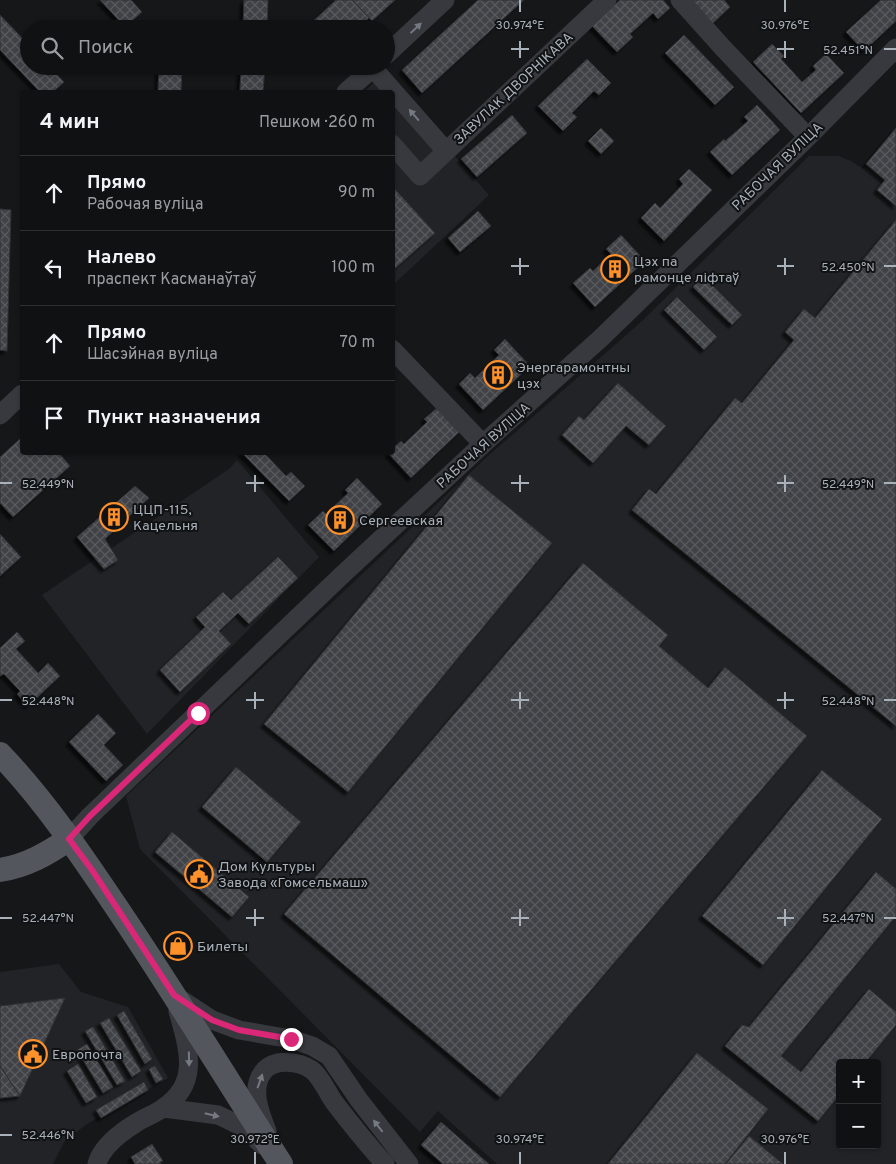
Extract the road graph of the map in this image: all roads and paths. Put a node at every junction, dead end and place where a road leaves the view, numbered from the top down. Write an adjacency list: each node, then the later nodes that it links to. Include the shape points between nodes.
1 (445, 0): 4 (street, one-way to 1)
2 (607, 0): 11 (street, ЗАВУЛАК ДВОРНІКАВА)
3 (680, 0): 9 (street)
4 (395, 47)
5 (896, 48): 9 (street, РАБОЧАЯ ВУЛІЦА)
6 (365, 75): 8 (street)
7 (387, 75): 11 (street, one-way to 7)
8 (349, 90)
9 (808, 137): 15 (street, РАБОЧАЯ ВУЛІЦА, via 601,338)
10 (395, 147): 11 (street, ЗАВУЛАК ДВОРНІКАВА, via 420,176)
11 (446, 151)
12 (395, 352): 15 (street)
13 (20, 396): 14 (street)
14 (0, 415)
15 (483, 444): 17 (street, РАБОЧАЯ ВУЛІЦА, via 334,582)
16 (0, 754): 17 (main road, via 26,782)
17 (69, 839): 18 (main road, via 46,855 17,868); 19 (main road)
18 (0, 870)
19 (174, 995): 20 (street, one-way to 20, via 189,1050 189,1073 182,1092); 21 (main road); 24 (street, one-way to 19, via 329,1056 291,1039 239,1030 212,1020)
20 (164, 1108): 21 (street, one-way to 21, via 218,1115 244,1128); 22 (street, via 117,1137 99,1157)
21 (279, 1162): 23 (street, one-way to 23, via 256,1093 263,1072 284,1062 303,1065 314,1071 344,1116)
22 (97, 1164)
23 (385, 1164)
24 (409, 1164)

